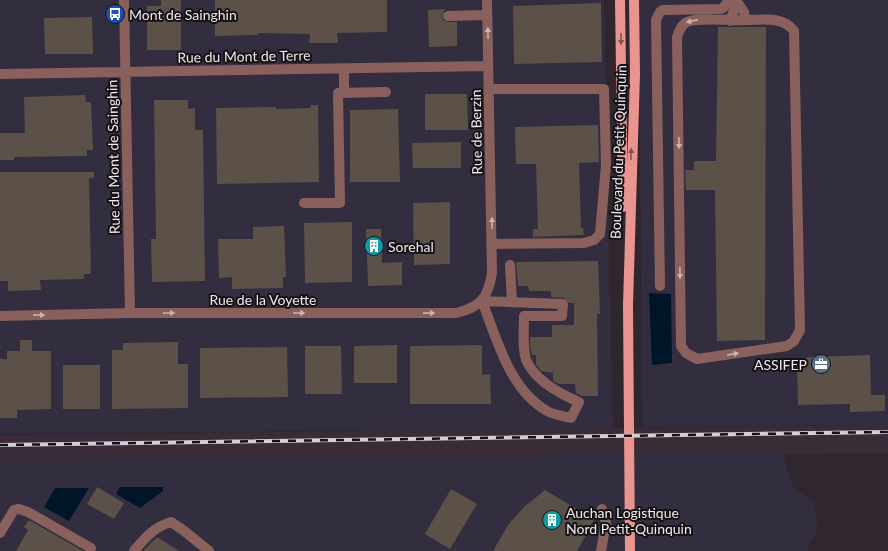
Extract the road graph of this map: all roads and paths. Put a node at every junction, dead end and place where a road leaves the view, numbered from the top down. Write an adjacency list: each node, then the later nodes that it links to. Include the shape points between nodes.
1 (124, 0): 12 (street, Rue du Mont de Sainghin)
2 (487, 0): 6 (street, Rue de Berzin)
3 (620, 0): 23 (main road, Boulevard du Petit Quinquin, one-way to 23, via 623,209)
4 (634, 0): 23 (main road, Boulevard du Petit Quinquin, one-way to 4, via 635,74)
5 (734, 1): 8 (street, via 744,12); 9 (street); 20 (street, via 721,9 663,10 656,20)
6 (487, 14): 7 (street); 10 (street, Rue de Berzin, one-way to 6)
7 (448, 16)
8 (746, 20): 9 (street); 9 (street, one-way to 8, via 686,22 677,37 681,346 686,353 697,358 787,346 794,341 800,330 794,31 782,21)
9 (730, 21)
10 (488, 66): 11 (street, Rue du Mont de Terre); 14 (street, Rue de Berzin)
11 (344, 68): 12 (street, Rue du Mont de Terre); 16 (street)
12 (125, 72): 13 (street, Rue du Mont de Terre); 24 (street, Rue du Mont de Sainghin)
13 (0, 74)
14 (489, 89): 18 (street, Rue de Berzin, one-way to 14); 18 (street, via 604,89 606,165 600,234 594,240 584,243)
15 (386, 92): 16 (street)
16 (344, 93): 17 (street, via 338,93 340,203)
17 (304, 203)
18 (492, 244): 21 (street, Rue de Berzin, via 490,284)
19 (510, 265): 22 (street)
20 (660, 286)
21 (482, 301): 22 (street); 22 (street, via 511,372 526,395 548,412 571,418 578,402 558,392 540,378 527,362 525,351 524,316 562,316 563,304); 24 (street, Rue de la Voyette, one-way to 21, via 456,313 471,309)
22 (512, 302)
23 (628, 305): 27 (main road, Boulevard du Petit Quinquin)
24 (130, 313): 25 (street, Rue de la Voyette, one-way to 24)
25 (0, 316)
26 (602, 509): 32 (street, via 606,523)
27 (631, 525): 33 (main road, Boulevard du Petit Quinquin); 34 (main road, Boulevard du Petit Quinquin)
28 (0, 533): 29 (street, via 14,510 19,509)
29 (92, 548)
30 (134, 551): 31 (street, via 150,532 170,522)
31 (209, 551)
32 (601, 551)
33 (626, 551)
34 (630, 551)

